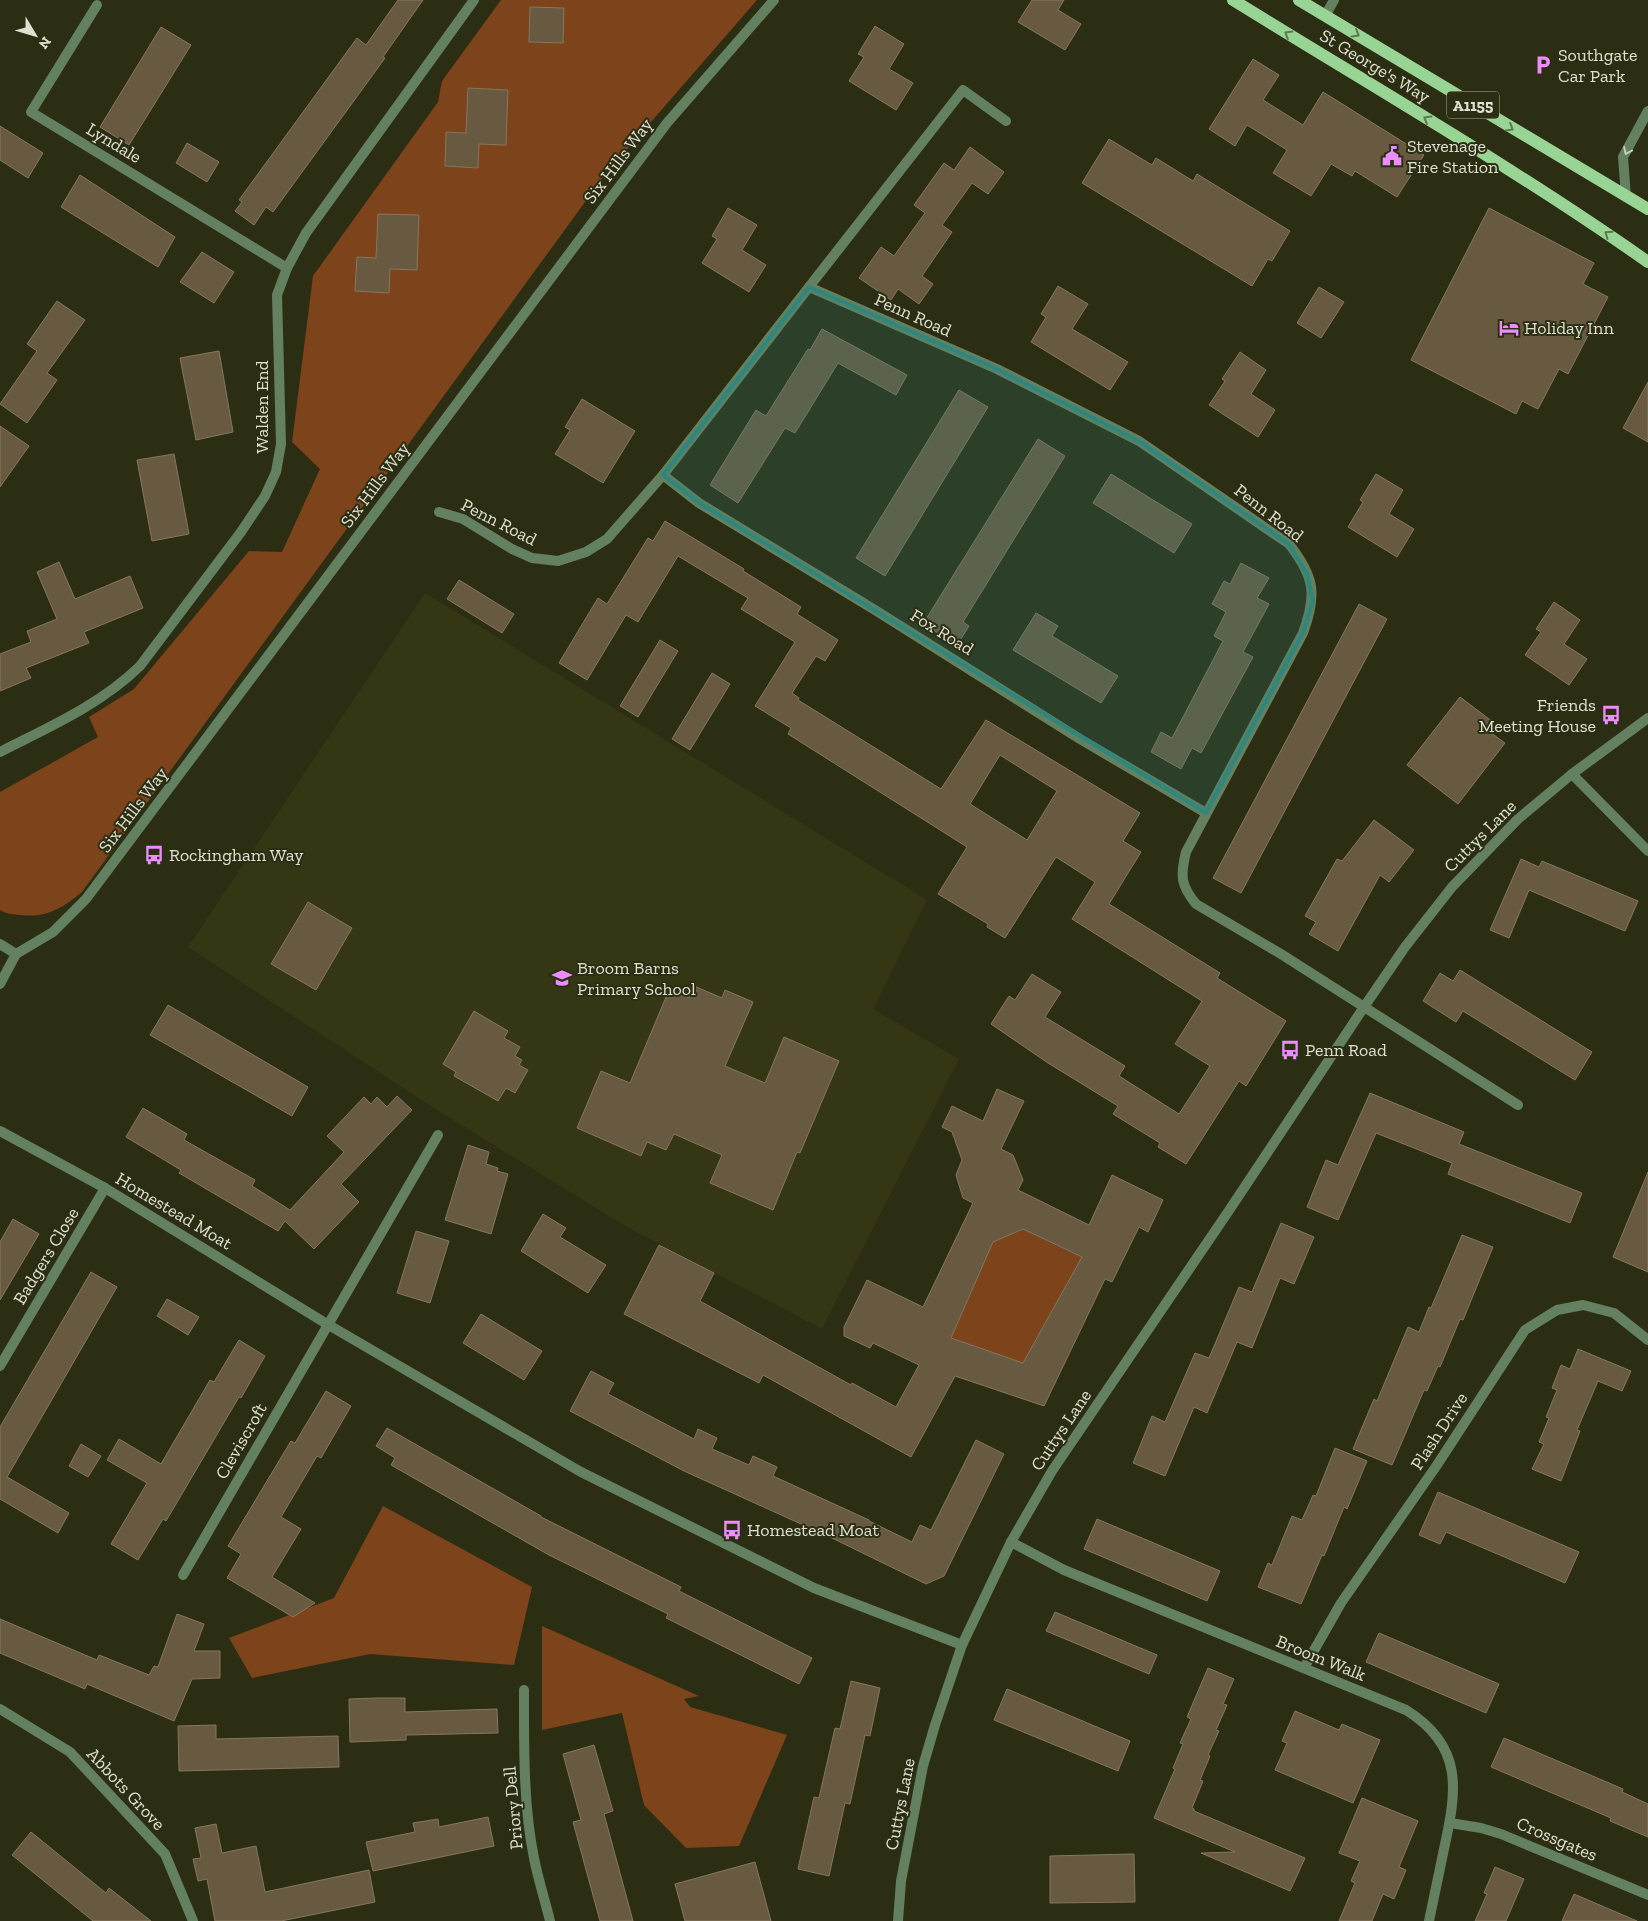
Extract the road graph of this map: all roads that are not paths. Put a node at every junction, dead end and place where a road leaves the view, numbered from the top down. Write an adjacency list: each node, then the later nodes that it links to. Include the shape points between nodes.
1 (474, 0): 13 (street, Walden End, via 306,233)
2 (774, 0): 23 (street, Six Hills Way, via 667,123 86,899 53,932)
3 (1233, 0): 12 (main road, St George's Way / A1155, one-way to 3, via 1507,168)
4 (1299, 0): 7 (main road, St George's Way / A1155)
5 (1334, 0): 7 (street)
6 (98, 5): 13 (street, Lyndale, via 32,112)
7 (1325, 16): 10 (main road, St George's Way / A1155, one-way to 10)
8 (1648, 111): 10 (street, one-way to 10, via 1623,157)
9 (1006, 121): 14 (street, Penn Road, via 963,90)
10 (1626, 197): 11 (main road, St George's Way / A1155)
11 (1648, 209)
12 (1648, 262)
13 (287, 268): 18 (street, Walden End, via 277,295 281,444 276,472 264,496 160,642 125,681 84,709)
14 (809, 287): 15 (street, Penn Road); 20 (street, Penn Road, via 997,369 1140,441 1289,544 1300,558 1313,602 1303,634)
15 (663, 475): 16 (street, Penn Road, via 607,539 586,552 558,561 532,558 463,519); 20 (street, Fox Road, via 698,503)
16 (439, 512)
17 (1648, 718): 19 (street, Cuttys Lane)
18 (0, 752)
19 (1572, 774): 21 (street); 25 (street, Cuttys Lane, via 1518,820 1452,887 1404,947)
20 (1206, 813): 25 (street, Penn Road, via 1186,852 1182,868 1182,882 1188,894 1202,908)
21 (1648, 851)
22 (0, 944): 23 (street)
23 (16, 954): 24 (street)
24 (0, 984)
25 (1364, 1007): 26 (street); 33 (street, Cuttys Lane, via 1052,1471)
26 (1518, 1105)
27 (3, 1133): 29 (street, Homestead Moat)
28 (438, 1135): 30 (street)
29 (105, 1188): 30 (street, Homestead Moat); 32 (street, Badgers Close)
30 (327, 1324): 34 (street, Cleviscroft); 35 (street, Homestead Moat, via 559,1460 647,1506 814,1588)
31 (1648, 1340): 36 (street, Plash Drive, via 1614,1313 1583,1306 1557,1310 1524,1330 1437,1465 1340,1603)
32 (0, 1366)
33 (1011, 1542): 35 (street, Cuttys Lane); 36 (street, Broom Walk, via 1064,1570)
34 (183, 1575)
35 (962, 1645): 43 (street, Cuttys Lane, via 923,1766 901,1881)
36 (1304, 1668): 39 (street, Broom Walk, via 1406,1710 1422,1720 1443,1745 1450,1764 1454,1787)
37 (524, 1690): 42 (street, Priory Dell, via 529,1823)
38 (0, 1709): 41 (street, Abbots Grove, via 70,1752 165,1854)
39 (1450, 1823): 40 (street, Crossgates, via 1500,1834); 44 (street, Broom Walk)
40 (1648, 1895)
41 (193, 1921)
42 (550, 1921)
43 (898, 1921)
44 (1429, 1921)

